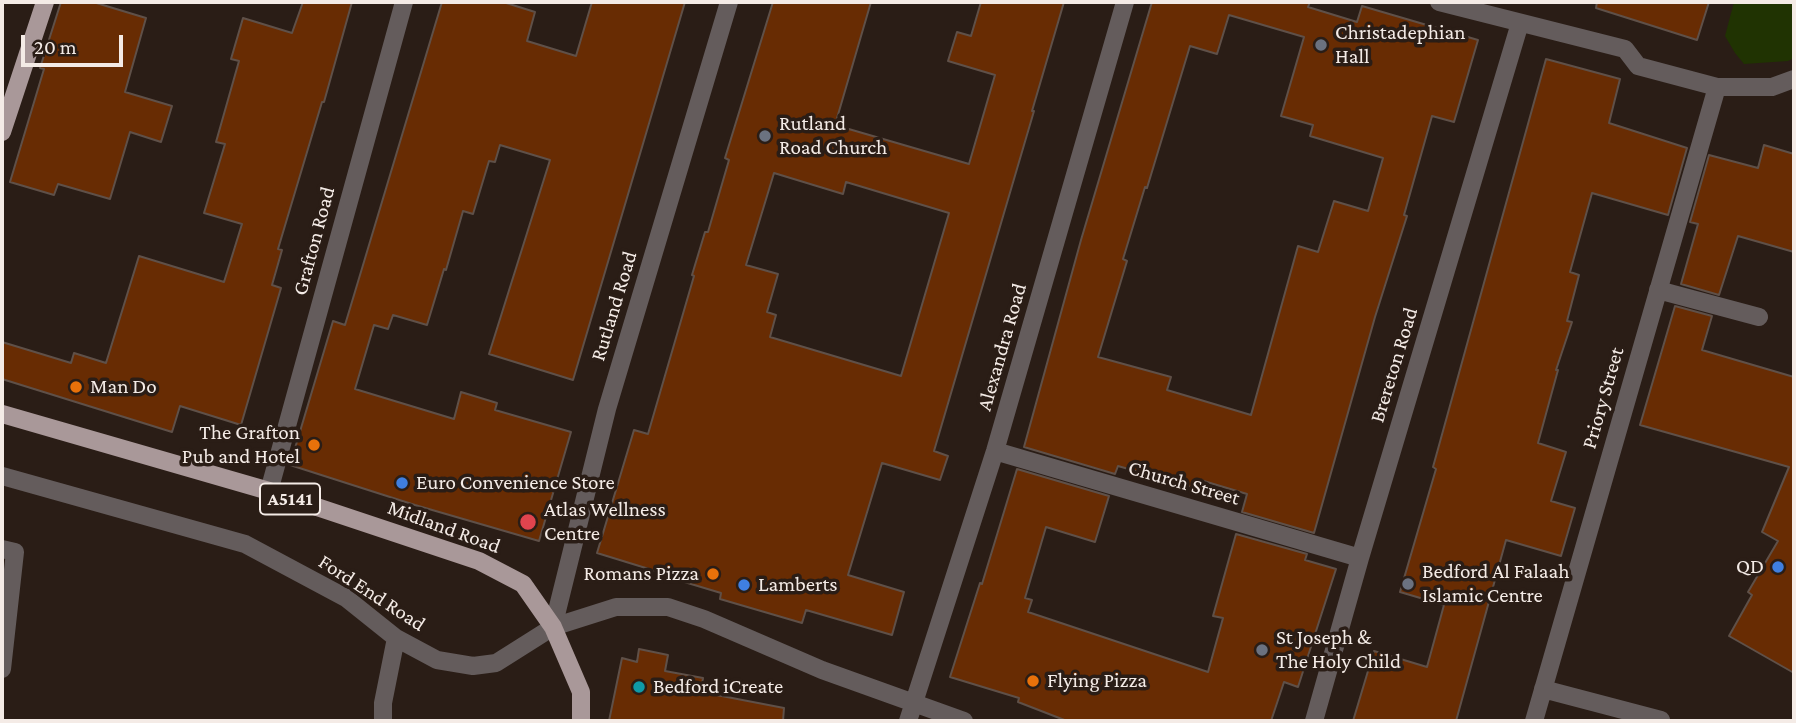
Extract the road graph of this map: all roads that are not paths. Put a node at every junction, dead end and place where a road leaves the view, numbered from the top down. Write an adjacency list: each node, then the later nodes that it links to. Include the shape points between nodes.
1 (45, 2): 9 (main road)
2 (404, 2): 15 (street, Grafton Road)
3 (729, 2): 18 (street, Rutland Road, via 607,409)
4 (1125, 2): 13 (street, Alexandra Road)
5 (1439, 2): 6 (street)
6 (1520, 23): 8 (street, via 1625,49 1639,66); 17 (street, Brereton Road)
7 (1794, 79): 8 (street, via 1772,87)
8 (1717, 86): 10 (street, Priory Street)
9 (2, 132)
10 (1658, 290): 11 (street); 21 (street, Priory Street)
11 (1759, 317)
12 (2, 414): 15 (main road, Midland Road / A5141)
13 (995, 451): 17 (street, Church Street); 22 (street, Alexandra Road)
14 (2, 477): 19 (street, Ford End Road, via 245,544 346,598)
15 (269, 491): 18 (main road, Midland Road / A5141, via 479,561 523,584)
16 (2, 549): 20 (street, via 15,552)
17 (1360, 558): 28 (street, Brereton Road)
18 (553, 626): 19 (street, Ford End Road, via 496,663 473,666 437,660); 22 (street, via 616,607 667,607); 25 (main road, A5141, via 581,692)
19 (396, 638): 24 (street)
20 (2, 669)
21 (1543, 688): 23 (street); 29 (street, Priory Street)
22 (913, 703): 26 (street, Alexandra Road); 27 (street)
23 (1661, 720)
24 (383, 721)
25 (581, 721)
26 (908, 721)
27 (964, 721)
28 (1314, 721)
29 (1534, 721)

